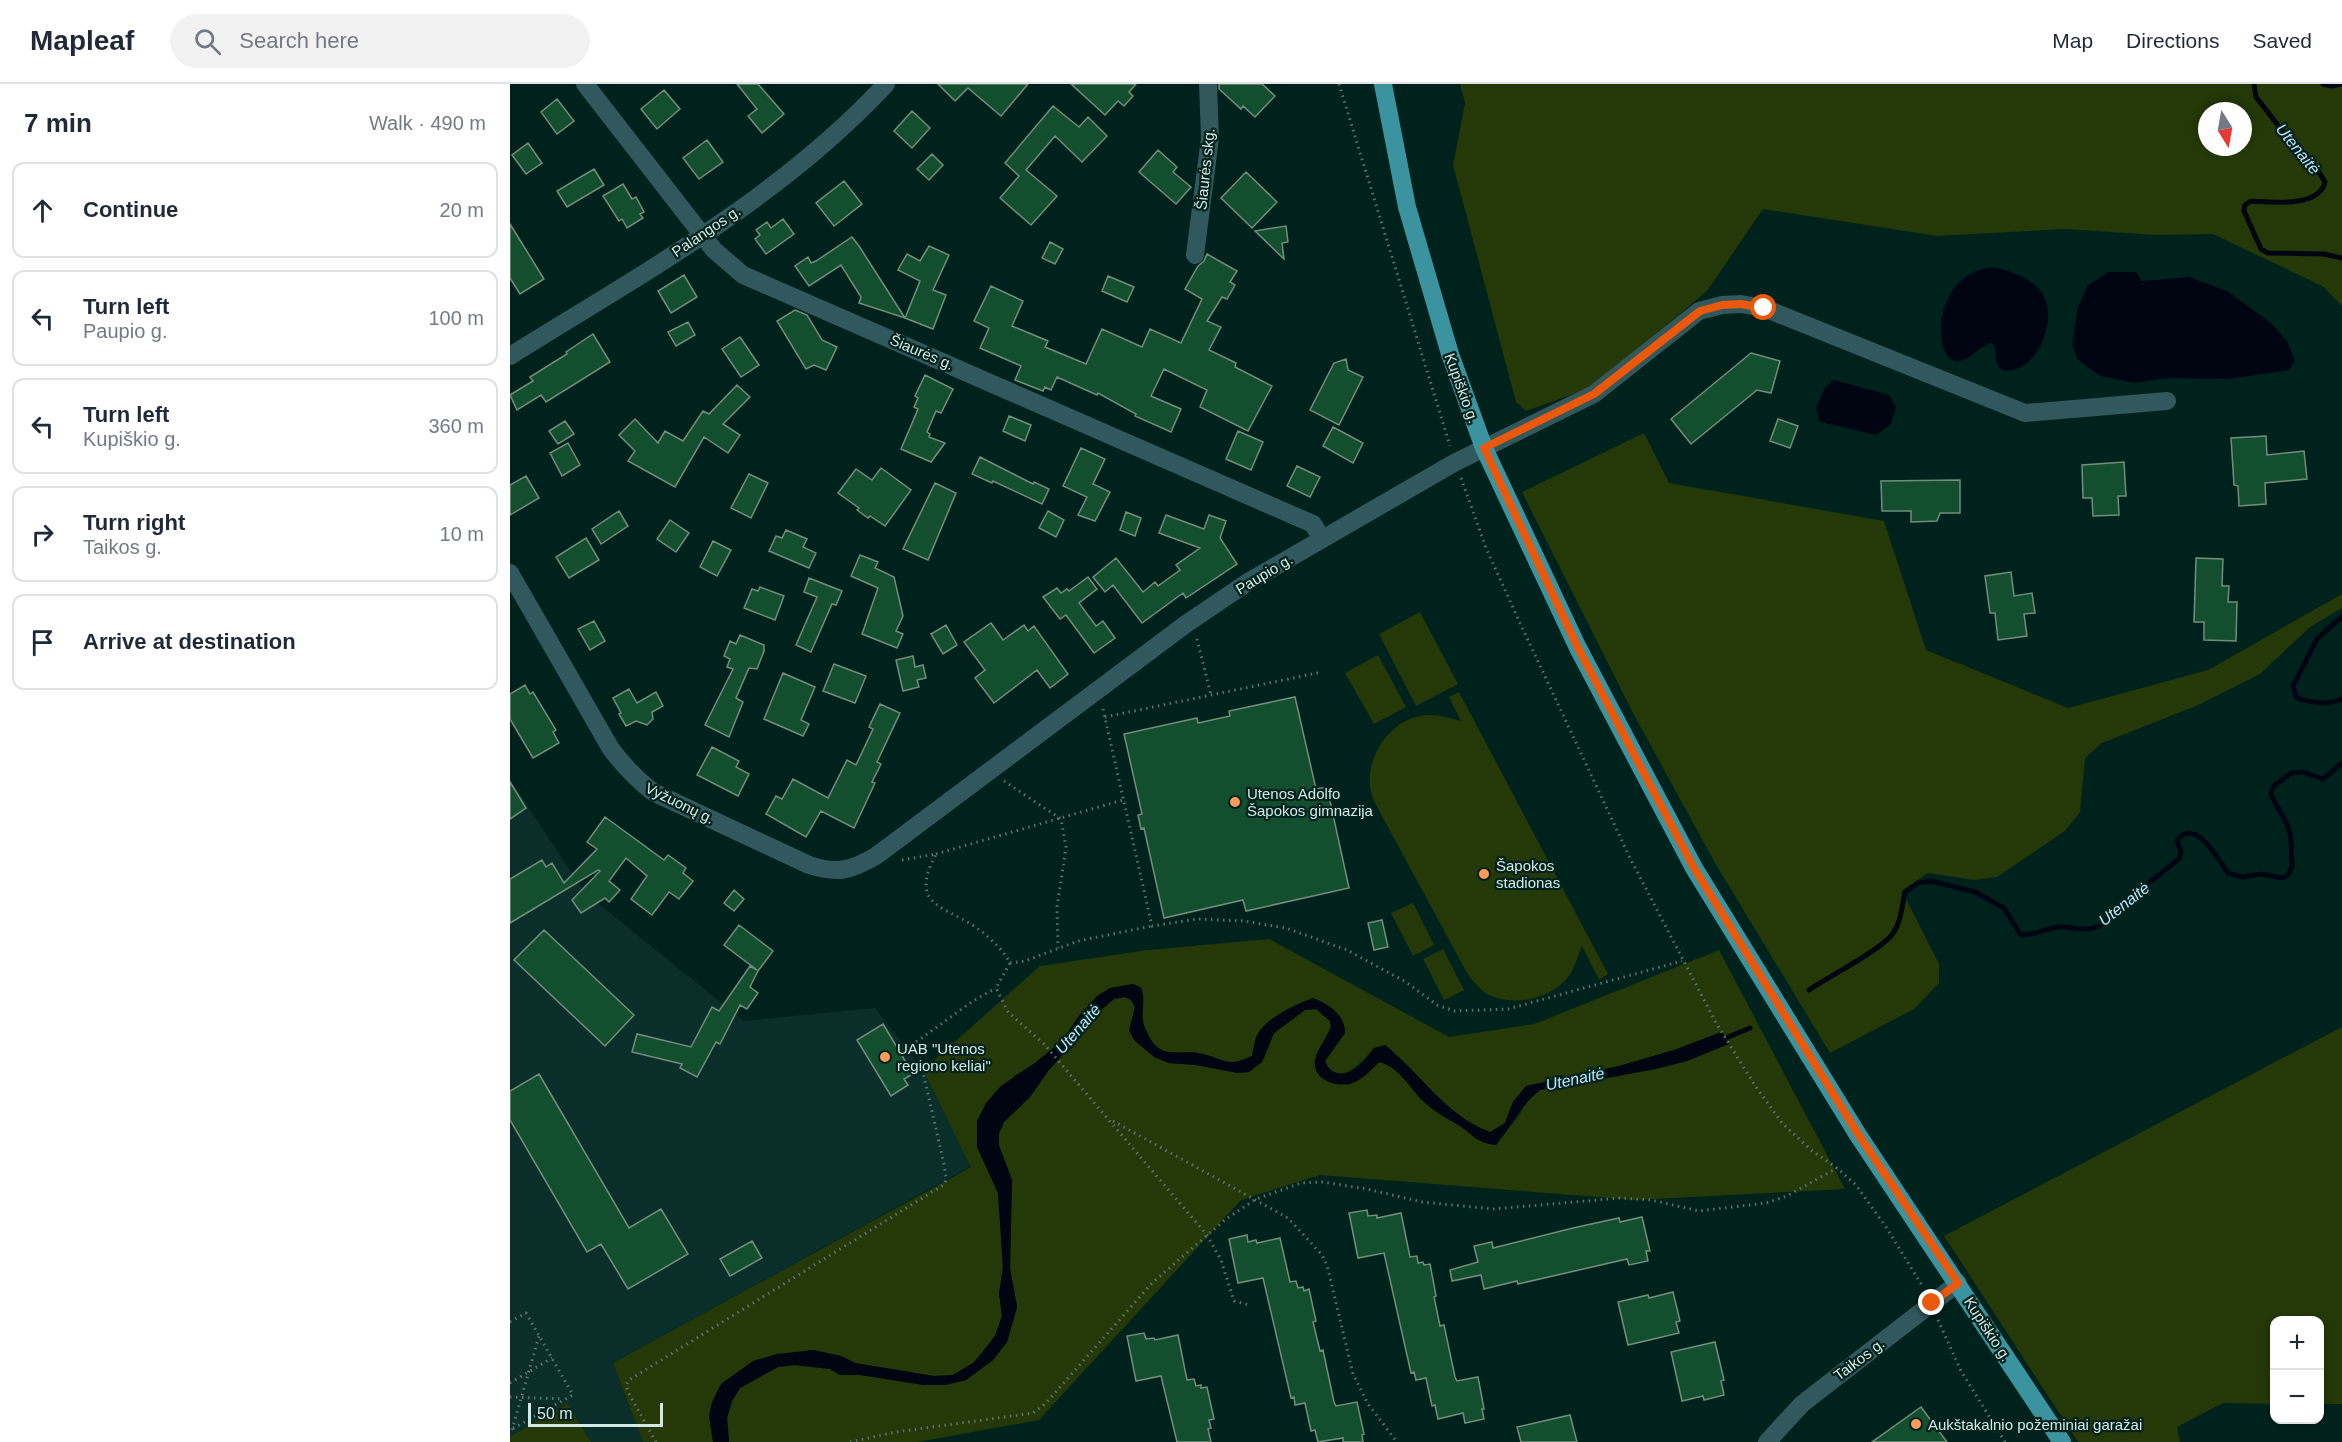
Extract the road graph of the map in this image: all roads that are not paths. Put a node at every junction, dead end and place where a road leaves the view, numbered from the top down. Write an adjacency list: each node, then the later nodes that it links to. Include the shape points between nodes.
1 (585, 84): 5 (street, Šiaurės g.)
2 (886, 84): 5 (street, Palangos g., via 812,152)
3 (1208, 84): 6 (street, Šiaurės skg., via 1210,138)
4 (1383, 84): 9 (main road, Kupiškio g., via 1407,207 1427,281)
5 (702, 236): 7 (street, Palangos g.); 10 (street, Šiaurės g., via 743,275 1313,524)
6 (1195, 255)
7 (510, 356)
8 (2167, 401): 9 (street, Paupio g., via 2025,413 1764,308 1722,305 1700,311 1594,394)
9 (1484, 448): 10 (street, Paupio g., via 1453,470); 13 (main road, Kupiškio g., via 1578,648 1694,868 1858,1134)
10 (1322, 539): 12 (street, Paupio g., via 1186,624 876,856)
11 (510, 573): 12 (street, Vyžuonų g., via 611,749 637,780 653,792 808,865 825,870)
12 (850, 869)
13 (1958, 1283): 14 (street, Taikos g., via 1802,1404); 15 (main road, Kupiškio g.)
14 (1767, 1442)
15 (2062, 1442)

